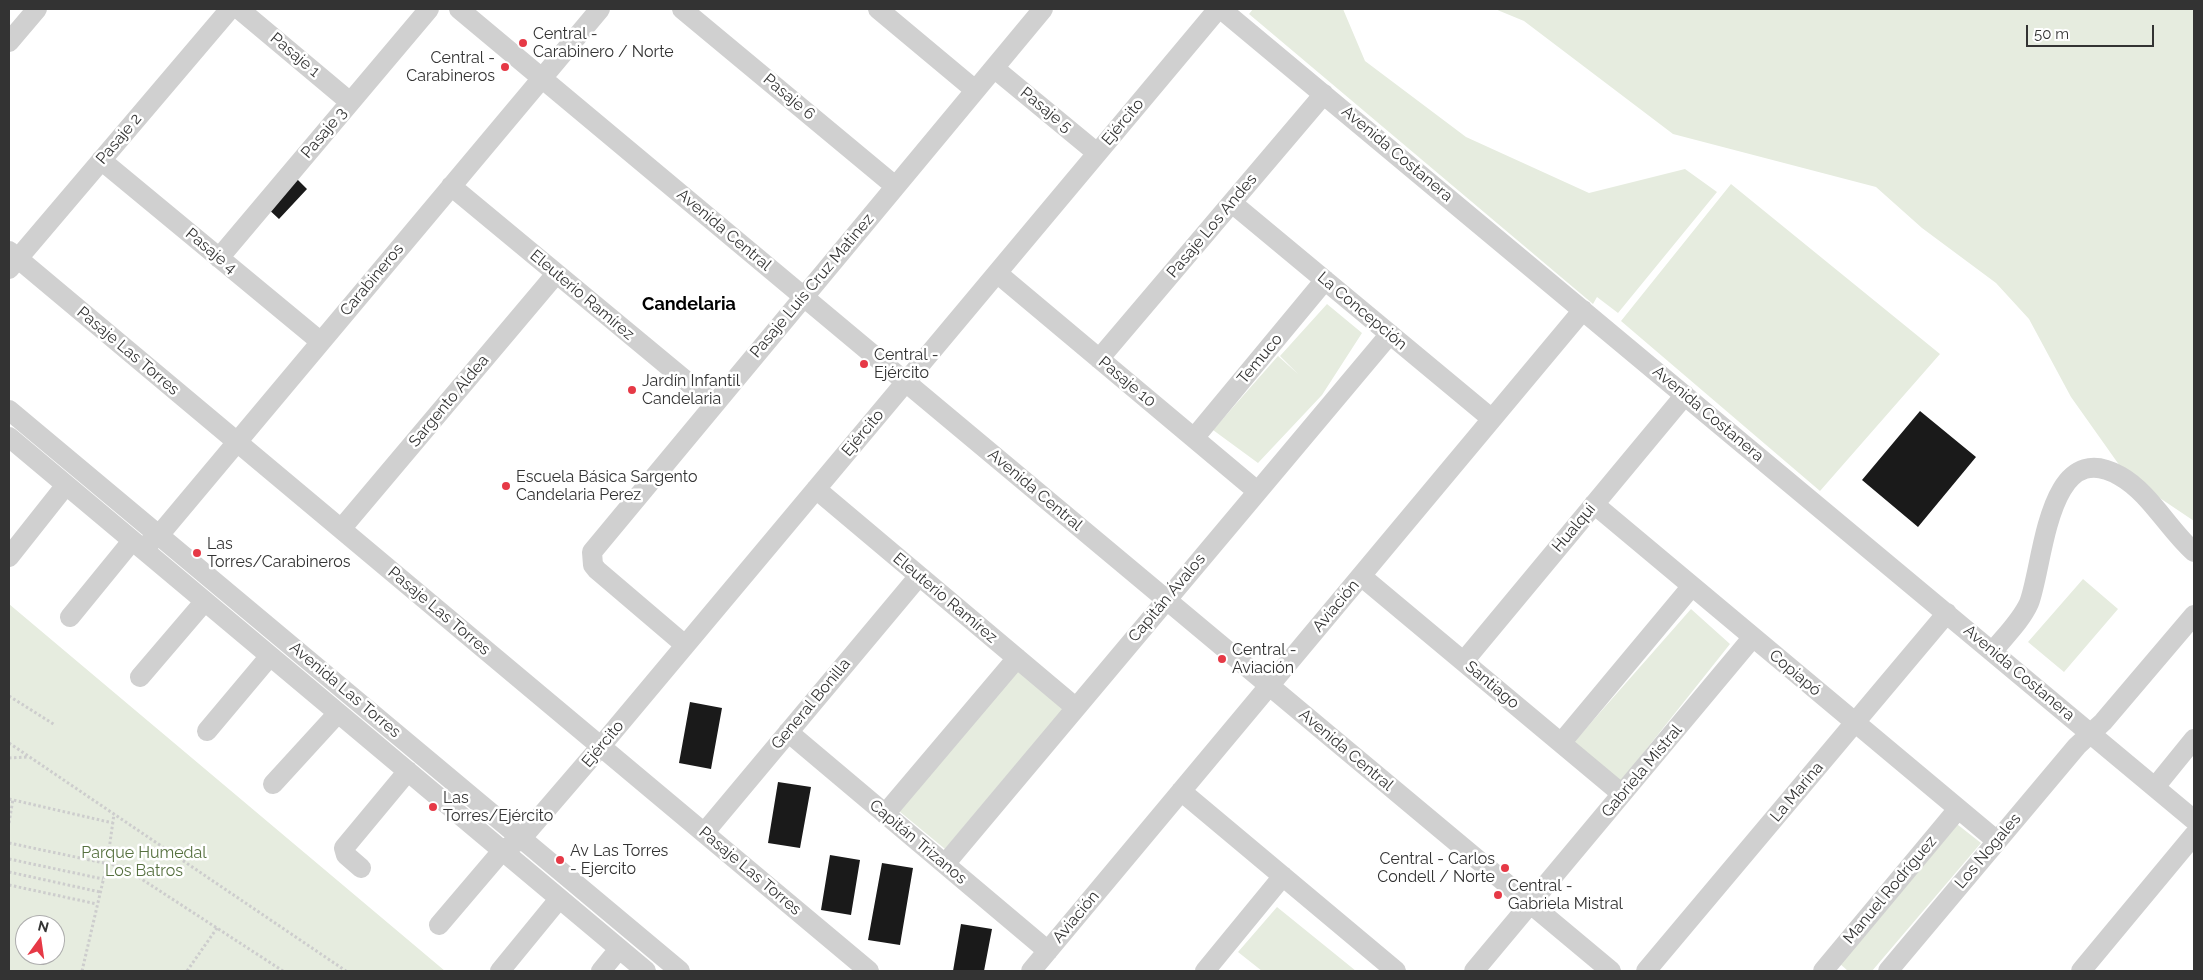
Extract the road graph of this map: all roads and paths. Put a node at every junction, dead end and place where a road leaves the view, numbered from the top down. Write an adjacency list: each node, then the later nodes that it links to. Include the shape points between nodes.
1 (37, 9): 11 (street)
2 (230, 9): 18 (street, Pasaje 2)
3 (239, 9): 16 (street, Pasaje 1)
4 (429, 9): 16 (street, Pasaje 3)
5 (459, 9): 13 (street, Avenida Central)
6 (600, 9): 13 (street, Carabineros)
7 (682, 9): 20 (street, Pasaje 6)
8 (878, 9): 14 (street)
9 (1043, 9): 12 (street, Pasaje Luís Cruz Matinez)
10 (1219, 9): 15 (street, Avenida Costanera); 17 (street, Ejército)
11 (9, 42)
12 (994, 68): 14 (street, Pasaje Luís Cruz Matinez); 17 (street, Pasaje 5)
13 (542, 78): 19 (street, Carabineros); 27 (street, Avenida Central)
14 (975, 90): 20 (street, Pasaje Luís Cruz Matinez)
15 (1324, 94): 21 (street, Pasaje Los Andes); 28 (street, Avenida Costanera)
16 (350, 102): 22 (street, Pasaje 3)
17 (1097, 153): 24 (street, Ejército)
18 (101, 160): 22 (street, Pasaje 4); 23 (street, Pasaje 2)
19 (451, 186): 25 (street, Eleuterio Ramírez); 30 (street, Carabineros)
20 (896, 186): 27 (street, Pasaje Luís Cruz Matinez)
21 (1232, 203): 26 (street, La Concepción); 31 (street, Pasaje Los Andes)
22 (219, 258): 30 (street, Pasaje 4)
23 (12, 260): 39 (street, Pasaje Las Torres)
24 (996, 273): 31 (street, Pasaje 10); 32 (street, Ejército)
25 (556, 274): 34 (street, Eleuterio Ramírez); 44 (street, Sargento Aldea)
26 (1325, 280): 29 (street, La Concepción); 38 (street, Temuco)
27 (803, 297): 32 (street, Avenida Central); 34 (street, Pasaje Luís Cruz Matinez)
28 (1583, 310): 33 (street, Avenida Costanera); 36 (street, Aviación)
29 (1390, 334): 36 (street, La Concepción); 42 (street, Capitán Ávalos)
30 (321, 342): 39 (street, Carabineros)
31 (1099, 359): 38 (street, Pasaje 10)
32 (905, 382): 41 (street, Ejército); 52 (street, Avenida Central)
33 (1685, 395): 43 (street, Hualqui); 54 (street, Avenida Costanera)
34 (714, 404): 58 (street, Pasaje Luís Cruz Matinez, via 596,546 591,558 596,570)
35 (9, 410): 45 (street, Avenida Las Torres)
36 (1492, 419): 50 (street, Aviación)
37 (9, 437): 40 (street, Avenida Las Torres)
38 (1194, 438): 42 (street, Pasaje 10)
39 (237, 442): 44 (street, Pasaje Las Torres); 45 (street, Carabineros)
40 (66, 485): 46 (street, Avenida Las Torres); 48 (street)
41 (816, 489): 49 (street, Eleuterio Ramírez); 58 (street, Ejército)
42 (1257, 491): 52 (street, Capitán Ávalos)
43 (1594, 504): 51 (street, Copiapó); 62 (street, Hualqui)
44 (341, 529): 76 (street, Pasaje Las Torres)
45 (160, 534): 46 (street, Carabineros); 93 (street, Avenida Las Torres)
46 (137, 544): 53 (street, Avenida Las Torres); 56 (street, Carabineros)
47 (2194, 552): 59 (street, via 2127,480 2106,470 2082,471 2066,483 2055,502 2024,614)
48 (9, 556)
49 (919, 576): 61 (street, Eleuterio Ramírez); 71 (street, General Bonilla)
50 (1361, 576): 62 (street, Santiago); 64 (street, Aviación)
51 (1692, 586): 57 (street, Copiapó); 75 (street)
52 (1166, 599): 64 (street, Avenida Central); 66 (street, Capitán Ávalos)
53 (205, 601): 60 (street, Avenida Las Torres); 63 (street)
54 (1947, 613): 59 (street, Avenida Costanera); 68 (street, La Marina)
55 (2194, 615): 72 (street, Los Nogales)
56 (70, 617)
57 (1753, 637): 68 (street, Copiapó); 83 (street, Gabriela Mistral)
58 (686, 645): 76 (street, Ejército)
59 (1993, 651): 72 (street, Avenida Costanera)
60 (270, 656): 67 (street, Avenida Las Torres); 70 (street)
61 (1017, 658): 66 (street, Eleuterio Ramírez); 87 (street)
62 (1464, 661): 75 (street, Santiago)
63 (140, 678)
64 (1269, 686): 82 (street, Aviación); 108 (street, Avenida Central)
65 (9, 696): 69 (path)
66 (1075, 707): 99 (street, Capitán Ávalos)
67 (338, 713): 79 (street, Avenida Las Torres); 80 (street)
68 (1855, 723): 85 (street, Copiapó); 128 (street, La Marina)
69 (55, 725)
70 (207, 731)
71 (788, 732): 87 (street, Capitán Trizanos); 91 (street, General Bonilla)
72 (2091, 733): 81 (street, Avenida Costanera); 94 (street, Los Nogales)
73 (2194, 739): 81 (street)
74 (9, 743): 77 (path)
75 (1561, 743): 83 (street, Santiago)
76 (601, 746): 91 (street, Pasaje Las Torres); 93 (street, Ejército)
77 (28, 756): 78 (path); 86 (path)
78 (9, 758)
79 (408, 771): 96 (street, Avenida Las Torres); 100 (street, via 344,848 346,855)
80 (273, 784)
81 (2155, 787): 88 (street, Avenida Costanera)
82 (1181, 791): 102 (street); 112 (street, Aviación)
83 (1622, 794): 108 (street, Gabriela Mistral)
84 (11, 799): 89 (path); 90 (path)
85 (1958, 808): 94 (street, Copiapó); 113 (street, Manuel Rodríguez)
86 (114, 814): 90 (path); 117 (path)
87 (885, 814): 99 (street, Capitán Trizanos)
88 (2194, 820)
89 (9, 823)
90 (113, 823): 98 (path)
91 (704, 832): 122 (street, Pasaje Las Torres)
92 (2194, 835): 130 (street)
93 (521, 839): 96 (street, Ejército); 121 (street, Avenida Las Torres)
94 (1997, 841): 129 (street, Los Nogales)
95 (9, 843): 98 (path)
96 (502, 850): 106 (street, Avenida Las Torres); 109 (street, Ejército)
97 (9, 859): 103 (path)
98 (107, 864): 103 (path); 110 (path, via 123,867)
99 (945, 864): 112 (street, Capitán Trizanos)
100 (362, 868)
101 (9, 872): 105 (path)
102 (1283, 876): 124 (street); 125 (street)
103 (103, 879): 105 (path)
104 (9, 885): 107 (path)
105 (100, 892): 107 (path)
106 (559, 899): 111 (street, Avenida Las Torres); 118 (street)
107 (97, 904): 114 (path)
108 (1530, 904): 126 (street, Gabriela Mistral); 127 (street, Avenida Central)
109 (439, 925)
110 (217, 928): 115 (path); 116 (path)
111 (620, 949): 119 (street); 120 (street, Avenida Las Torres)
112 (1048, 951): 123 (street, Aviación)
113 (1826, 970)
114 (82, 971)
115 (187, 971)
116 (284, 971)
117 (346, 971)
118 (500, 971)
119 (601, 971)
120 (646, 971)
121 (680, 971)
122 (869, 971)
123 (1031, 971)
124 (1205, 971)
125 (1396, 971)
126 (1474, 971)
127 (1611, 971)
128 (1646, 971)
129 (1888, 971)
130 (2081, 971)

